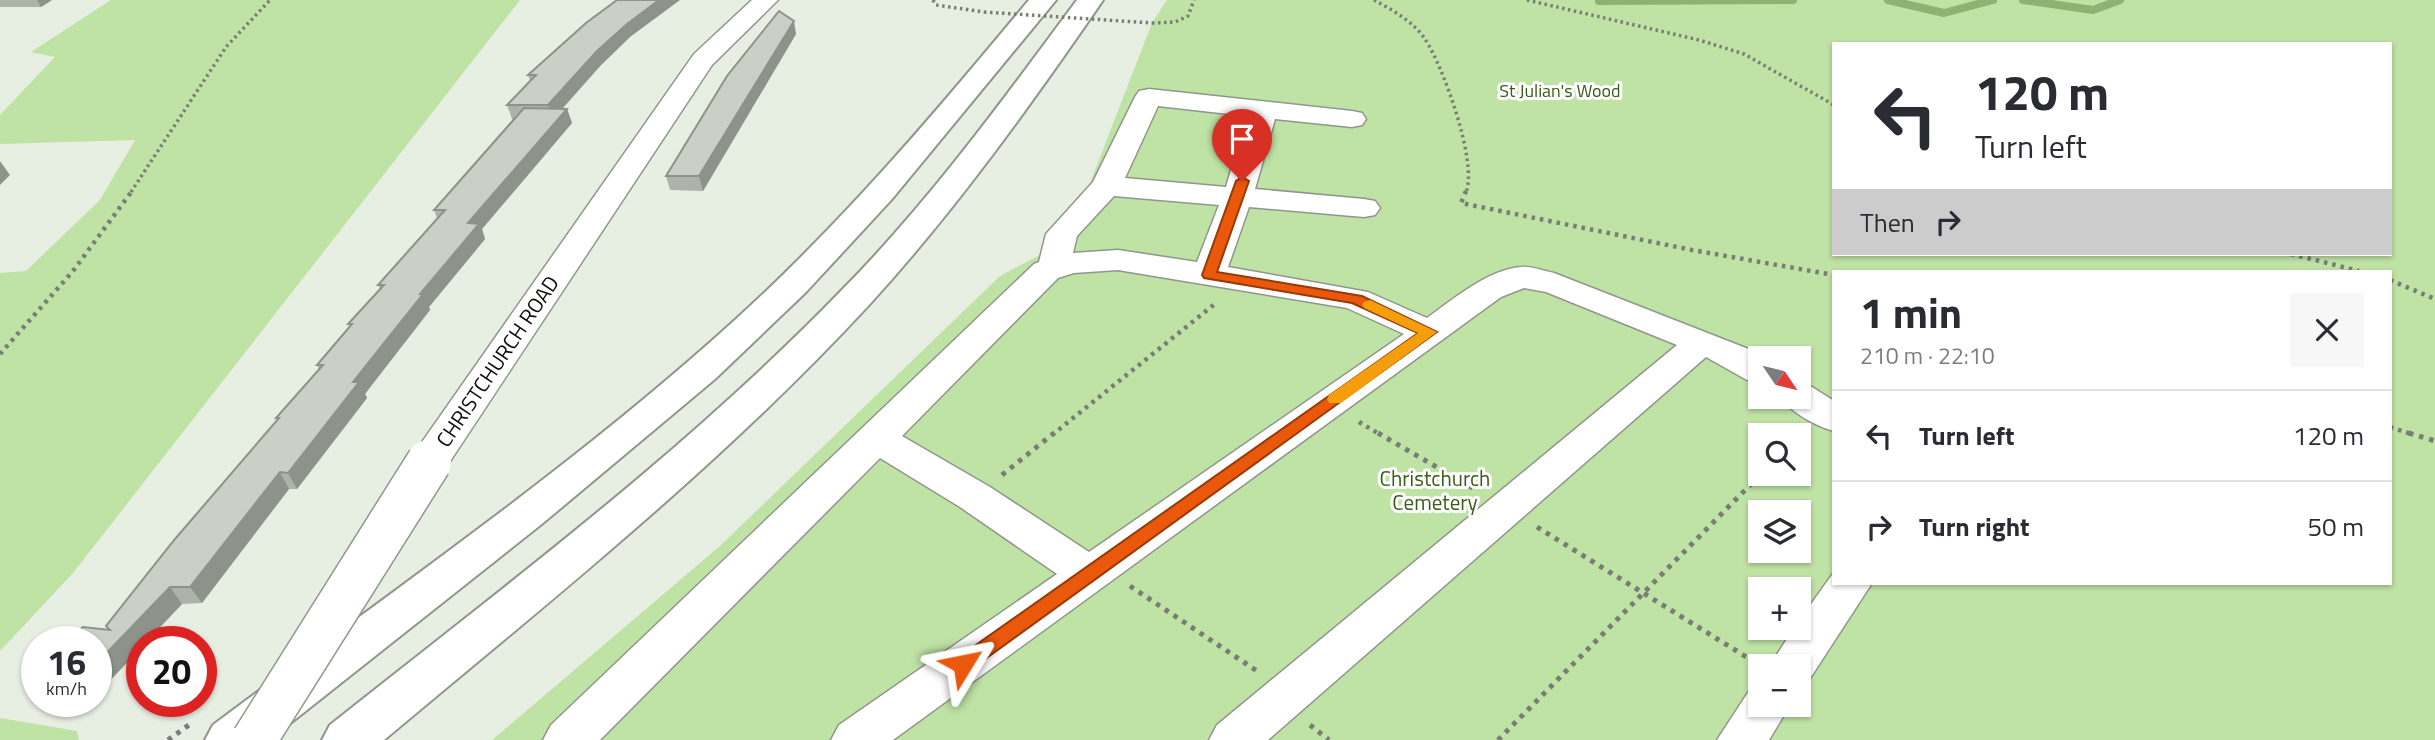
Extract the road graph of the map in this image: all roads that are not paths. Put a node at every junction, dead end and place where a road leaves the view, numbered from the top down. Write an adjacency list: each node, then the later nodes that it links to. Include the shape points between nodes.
1 (766, 0): 22 (street, CHRISTCHURCH ROAD, bridge, via 704,60 611,192 429,462)
2 (1043, 0): 21 (highway, via 945,121 825,251 702,369 529,511)
3 (1090, 0): 23 (highway, via 938,206 854,299 722,429)
4 (1263, 109): 5 (street); 6 (street, via 1149,97); 7 (street)
5 (1352, 118)
6 (1105, 186): 7 (street); 9 (street, via 1062,234)
7 (1237, 195): 8 (street); 10 (street)
8 (1364, 208)
9 (1056, 267): 10 (street, via 1118,260); 16 (street, via 1046,271)
10 (1226, 278): 11 (street, via 1356,299)
11 (1429, 332): 12 (street, via 1489,290 1521,277 1554,283); 17 (street)
12 (1702, 342): 13 (street); 26 (street)
13 (1748, 364)
14 (1811, 404): 15 (street)
15 (1832, 417)
16 (876, 438): 17 (street); 24 (street)
17 (1095, 570): 25 (street)
18 (1849, 585): 19 (street)
19 (1801, 654)
20 (1758, 717): 27 (street)
21 (231, 740)
22 (254, 740)
23 (348, 740)
24 (568, 740)
25 (856, 740)
26 (1234, 740)
27 (1742, 740)

